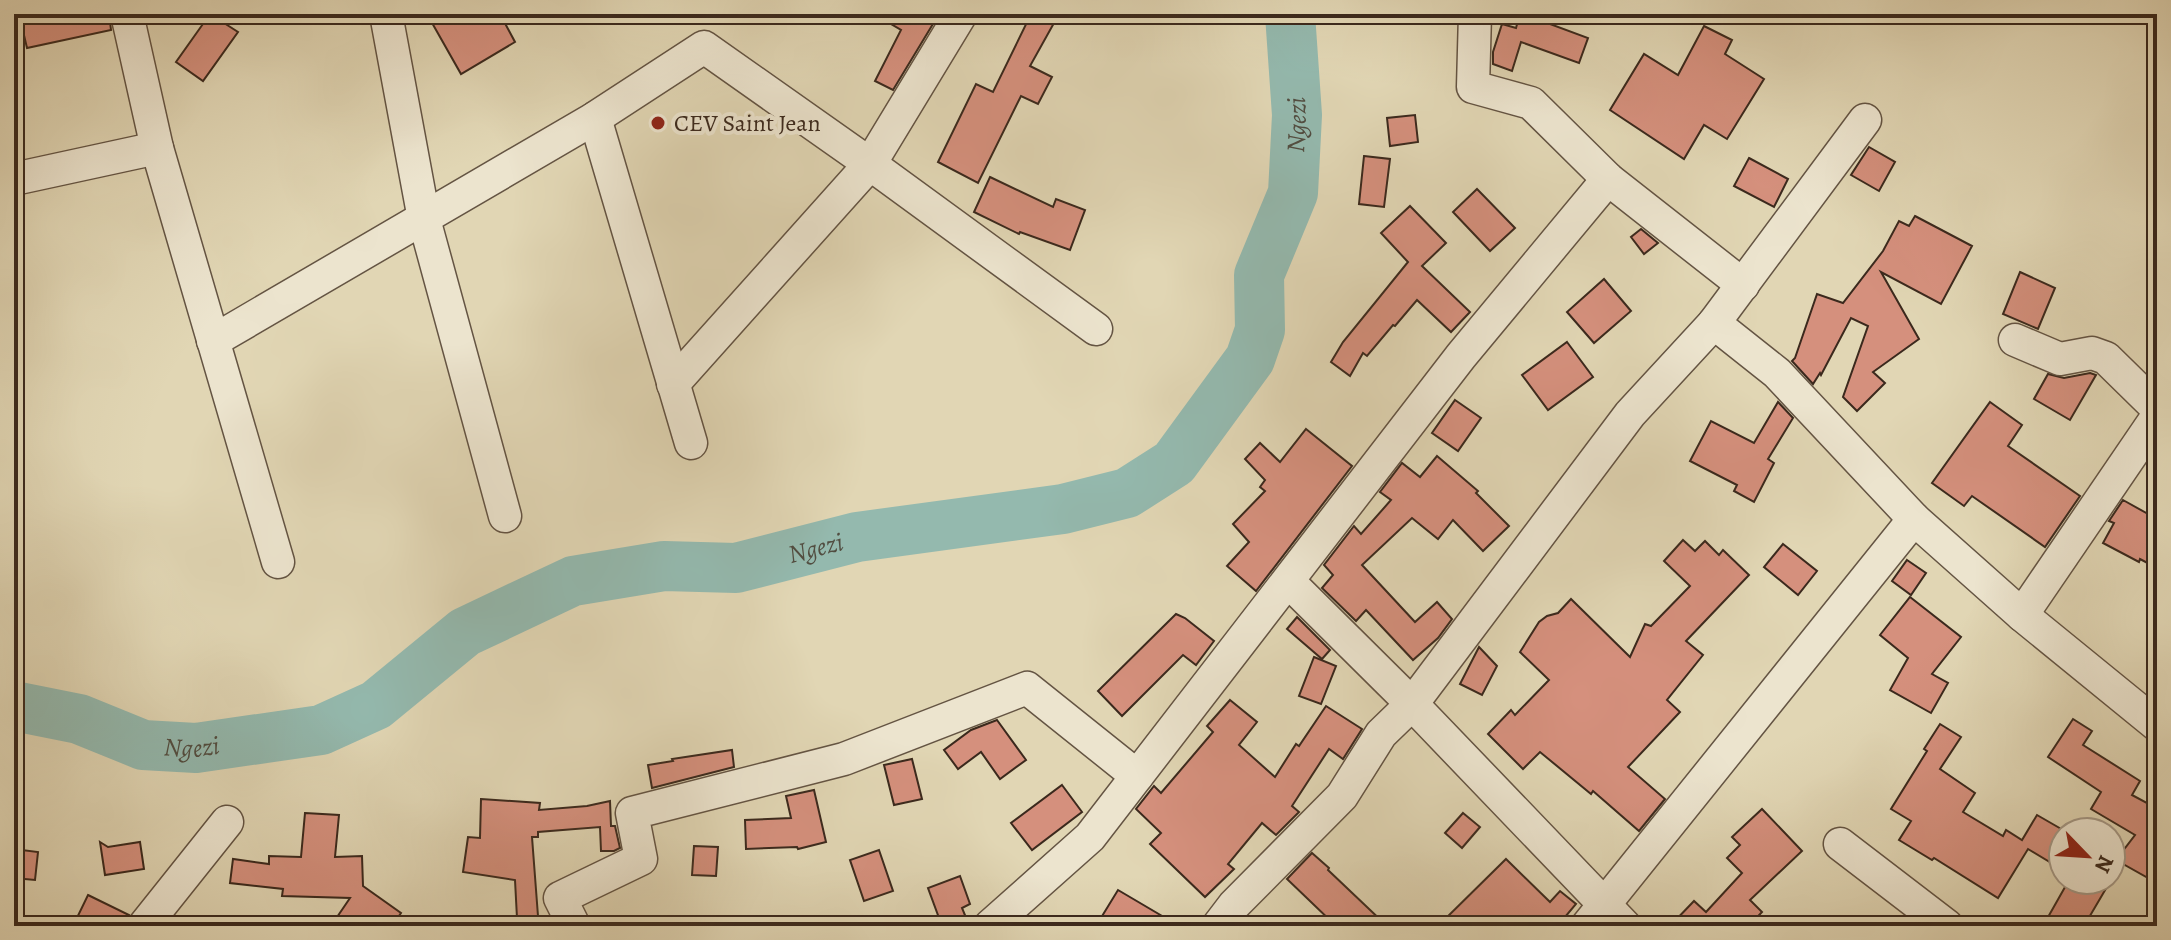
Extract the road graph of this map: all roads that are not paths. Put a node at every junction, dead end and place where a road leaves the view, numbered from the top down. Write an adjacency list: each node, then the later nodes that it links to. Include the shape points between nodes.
1 (127, 14): 7 (street)
2 (386, 14): 11 (street)
3 (961, 14): 8 (street)
4 (1475, 14): 10 (street, via 1473,87 1531,103)
5 (595, 118): 8 (street, via 704,47); 11 (street); 17 (street)
6 (1865, 120): 12 (street)
7 (157, 148): 9 (street); 16 (street)
8 (870, 164): 14 (street); 17 (street)
9 (14, 179)
10 (1608, 179): 12 (street); 24 (street, via 1461,356)
11 (424, 219): 16 (street); 21 (street)
12 (1743, 285): 13 (street)
13 (1714, 323): 22 (street, via 1777,373); 26 (street, via 1630,414)
14 (1096, 329)
15 (2015, 340): 18 (street, via 2060,359 2092,353 2106,358)
16 (213, 341): 23 (street)
17 (673, 384): 20 (street)
18 (2157, 408)
19 (2157, 417): 25 (street)
20 (691, 443)
21 (505, 516)
22 (1914, 519): 25 (street); 31 (street)
23 (278, 562)
24 (1289, 582): 26 (street); 28 (street)
25 (2022, 615): 27 (street)
26 (1412, 704): 31 (street); 35 (street, via 1381,734 1342,796)
27 (2157, 725)
28 (1137, 776): 33 (street, via 1027,688 844,759 632,813 641,859 560,898); 34 (street, via 1090,837)
29 (227, 822): 32 (street)
30 (1840, 844): 36 (street)
31 (1605, 918)
32 (144, 926)
33 (574, 926)
34 (990, 926)
35 (1218, 926)
36 (1947, 926)

